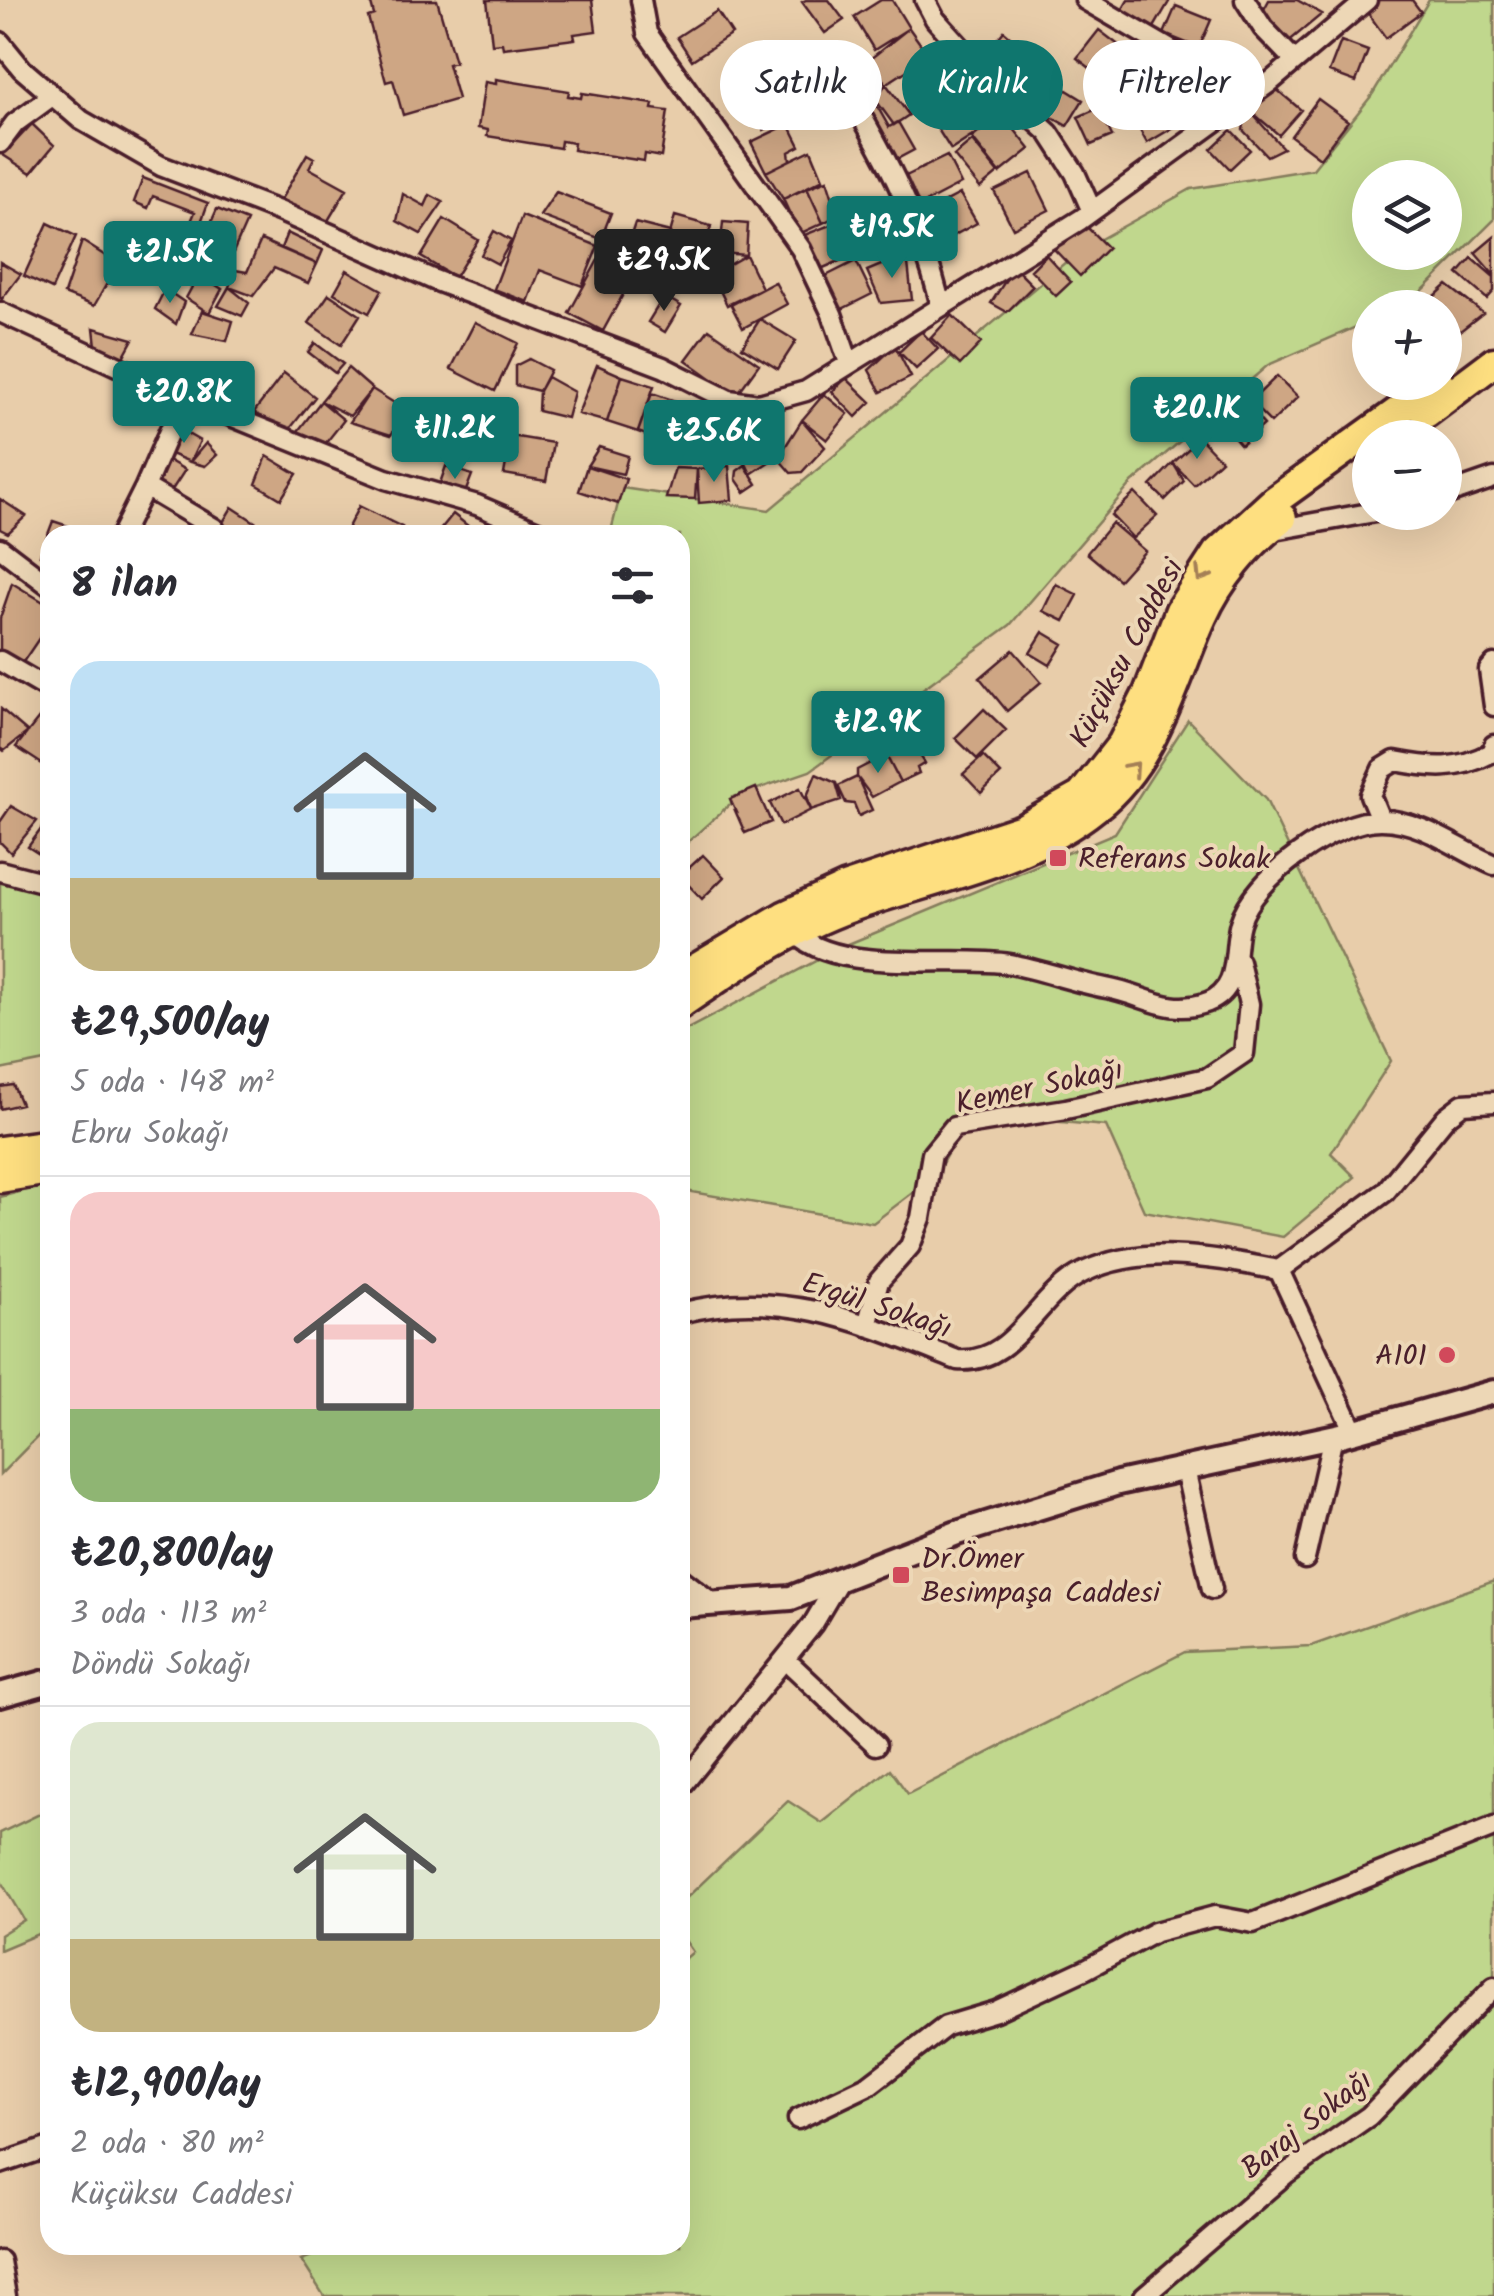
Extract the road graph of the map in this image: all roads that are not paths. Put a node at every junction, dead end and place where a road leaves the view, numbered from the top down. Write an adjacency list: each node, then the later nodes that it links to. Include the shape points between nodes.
1 (641, 0): 19 (street, via 646,33 801,249)
2 (925, 0): 14 (street, via 993,83 1049,133)
3 (1086, 0): 6 (street)
4 (1246, 0): 8 (street)
5 (1367, 0): 8 (street)
6 (1154, 40)
7 (0, 42): 10 (street)
8 (1293, 59): 9 (street)
9 (1265, 86)
10 (52, 96): 13 (street); 19 (street, via 80,120 161,166 663,367 730,400 759,404 806,391)
11 (870, 130): 15 (street, via 899,180)
12 (1201, 130): 14 (street)
13 (0, 144)
14 (1092, 209): 15 (street)
15 (941, 306): 19 (street)
16 (0, 312): 21 (street)
17 (1494, 341): 20 (main road, Küçüksu Caddesi)
18 (1494, 362): 23 (main road)
19 (849, 363)
20 (1462, 365)
21 (184, 397): 26 (street); 31 (street, via 386,479)
22 (1414, 400): 44 (main road, Küçüksu Caddesi, one-way to 44, via 1274,501 1216,553 1180,610 1122,744 1081,796 1022,829 847,887)
23 (1416, 420)
24 (1352, 467): 32 (main road, Küçüksu Caddesi)
25 (1494, 478): 27 (street)
26 (146, 486): 29 (street); 30 (street)
27 (1462, 489)
28 (1352, 516): 32 (street)
29 (126, 525)
30 (209, 525)
31 (523, 525)
32 (1264, 532): 44 (main road, Küçüksu Caddesi, one-way to 32, via 1041,843 1098,806 1146,754 1204,613)
33 (0, 548): 34 (street)
34 (40, 578)
35 (0, 661): 37 (street)
36 (1494, 664): 38 (street)
37 (40, 680)
38 (1494, 706)
39 (1494, 745): 40 (street, via 1491,754 1464,767 1394,762 1382,769 1370,794)
40 (1380, 819): 41 (street, via 1423,830); 45 (street, via 1294,854 1250,904)
41 (1494, 865)
42 (0, 871): 43 (street)
43 (40, 881)
44 (788, 924): 45 (street, via 836,954 1009,964 1176,1008 1213,1000 1231,983); 46 (main road, Küçüksu Caddesi); 47 (main road, Küçüksu Caddesi)
45 (1236, 952): 55 (street, Kemer Sokağı, via 1249,1004 1244,1053 1207,1078 954,1127 932,1154 921,1218 910,1246 879,1281)
46 (690, 973)
47 (690, 997)
48 (1494, 1102): 53 (street, via 1462,1104 1385,1192)
49 (40, 1146): 50 (main road)
50 (0, 1152)
51 (40, 1172): 52 (main road)
52 (0, 1178)
53 (1279, 1270): 55 (street, Ergül Sokağı, via 1202,1256 1126,1257 1080,1274 1002,1349 977,1362); 57 (street)
54 (690, 1312): 55 (street, Ergül Sokağı, via 770,1302)
55 (867, 1326)
56 (1494, 1392): 57 (street)
57 (1344, 1434): 58 (street); 59 (street)
58 (1185, 1468): 60 (street, via 957,1533); 62 (street)
59 (1305, 1559)
60 (839, 1580): 63 (street, via 791,1598); 65 (street)
61 (690, 1586): 63 (street)
62 (1212, 1589)
63 (715, 1605): 64 (street)
64 (690, 1606)
65 (785, 1659): 68 (street); 69 (street)
66 (40, 1684): 67 (street)
67 (0, 1695)
68 (876, 1746)
69 (690, 1776)
70 (1494, 1827): 72 (street, via 1253,1923 1215,1916 1155,1932 996,2011 946,2026 869,2085)
71 (1491, 1996): 77 (street, Baraj Sokağı, via 1369,2116 1287,2173)
72 (798, 2118)
73 (40, 2150): 74 (street)
74 (0, 2164)
75 (0, 2261): 76 (street)
76 (6, 2296)
77 (1144, 2296)

